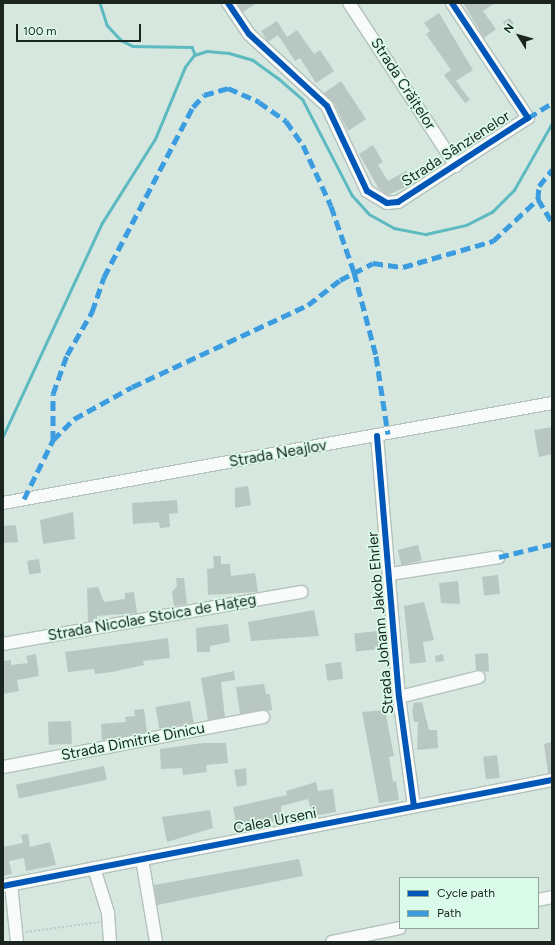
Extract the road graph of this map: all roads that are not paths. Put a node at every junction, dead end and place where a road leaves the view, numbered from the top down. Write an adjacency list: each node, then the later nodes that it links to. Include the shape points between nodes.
1 (228, 3): 4 (street, Strada Sânzienelor, via 249,34 327,106 367,191 377,200 398,202)
2 (349, 3): 4 (street, Strada Crăițelor)
3 (452, 3): 4 (street, Strada Sânzienelor, via 528,118)
4 (456, 166)
5 (552, 403): 6 (street, Strada Neajlov)
6 (376, 436): 7 (street, Strada Neajlov); 9 (street, Strada Johann Jakob Ehrler)
7 (3, 503)
8 (499, 557): 9 (street)
9 (391, 574): 13 (street, Strada Johann Jakob Ehrler)
10 (301, 592): 11 (street, Strada Nicolae Stoica de Hațeg)
11 (3, 644)
12 (479, 677): 13 (street)
13 (400, 697): 17 (street, Strada Johann Jakob Ehrler)
14 (263, 718): 15 (street, Strada Dimitrie Dinicu)
15 (3, 767)
16 (552, 780): 17 (street, Calea Urseni)
17 (414, 806): 18 (street, Calea Urseni)
18 (142, 859): 19 (street, Calea Urseni); 26 (street)
19 (94, 868): 20 (street, Calea Urseni); 25 (street, via 109,921)
20 (7, 885): 24 (street)
21 (552, 897): 22 (street)
22 (539, 900)
23 (399, 928): 27 (street)
24 (17, 938)
25 (110, 942)
26 (156, 942)
27 (332, 942)

